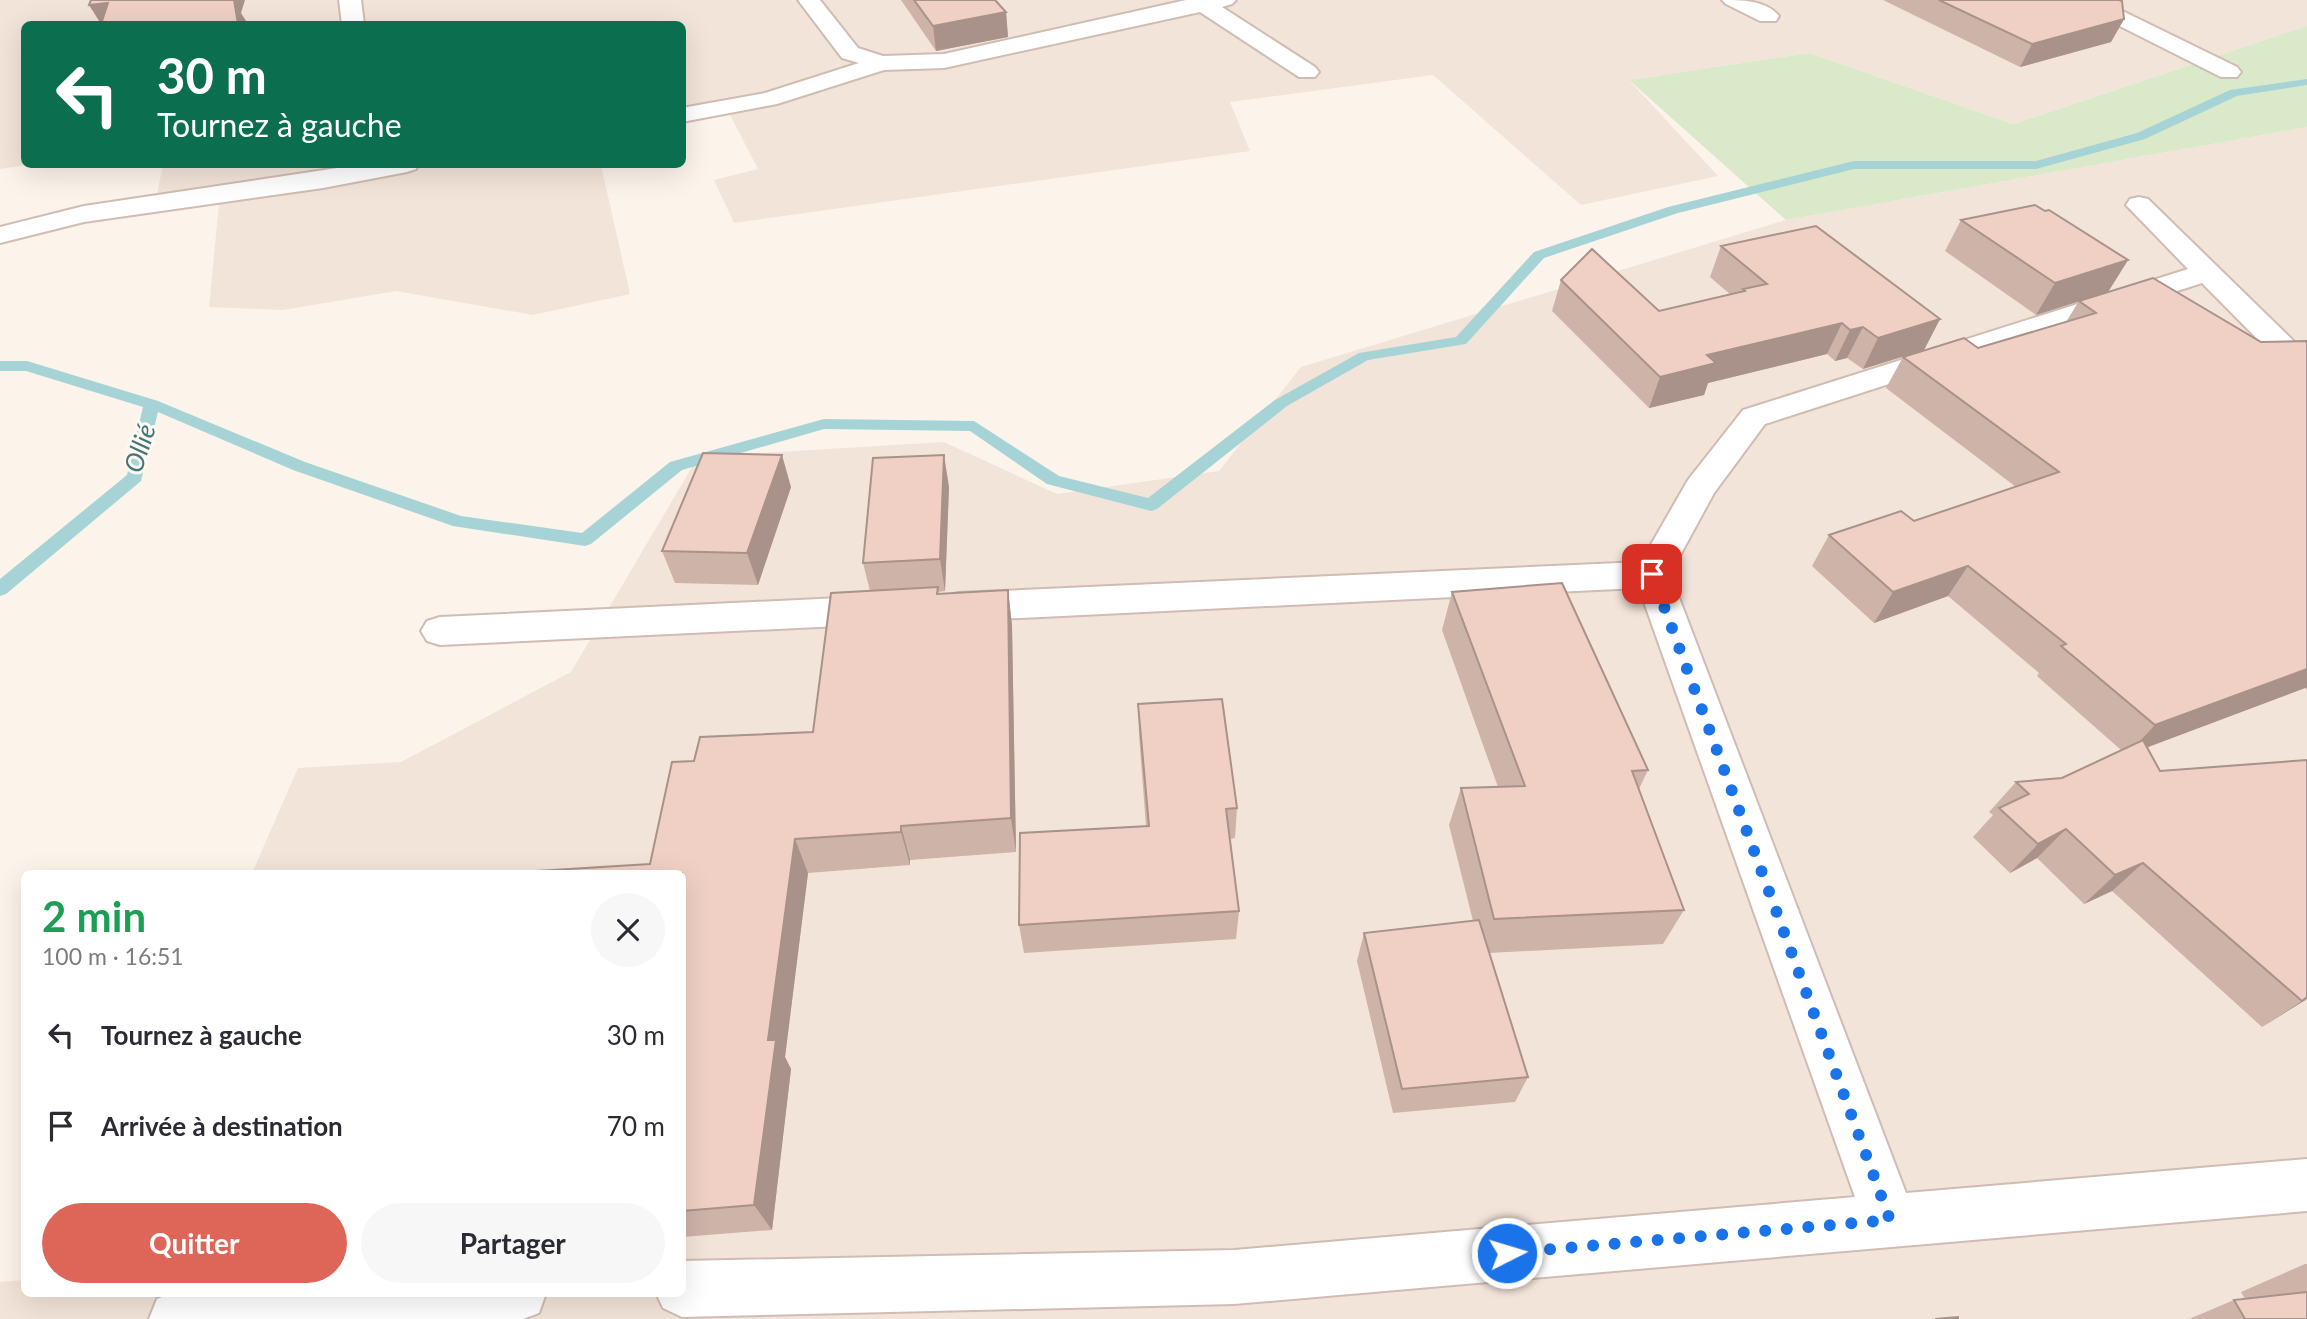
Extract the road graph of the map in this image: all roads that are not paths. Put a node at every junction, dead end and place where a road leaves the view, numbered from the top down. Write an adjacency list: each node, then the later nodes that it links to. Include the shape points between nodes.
1 (351, 0): 8 (street)
2 (809, 0): 9 (street, via 850,53)
3 (1225, 0): 6 (street)
4 (1733, 0): 7 (street)
5 (2083, 0): 11 (street)
6 (1199, 2): 9 (street, via 944,61); 10 (street)
7 (1768, 16)
8 (353, 21)
9 (882, 63): 12 (street, via 769,99)
10 (1307, 72)
11 (2229, 72)
12 (686, 114)
13 (386, 168): 15 (street, via 84,214)
14 (2139, 205): 16 (street)
15 (0, 235)
16 (2207, 272): 17 (street); 18 (street, via 1754,417 1700,488)
17 (2307, 371)
18 (1652, 574): 19 (street); 21 (street)
19 (440, 631)
20 (2307, 1185): 21 (street)
21 (1890, 1220): 22 (street, via 1234,1277)
22 (686, 1289)
23 (339, 1297): 24 (street, via 294,1298)
24 (177, 1319)

